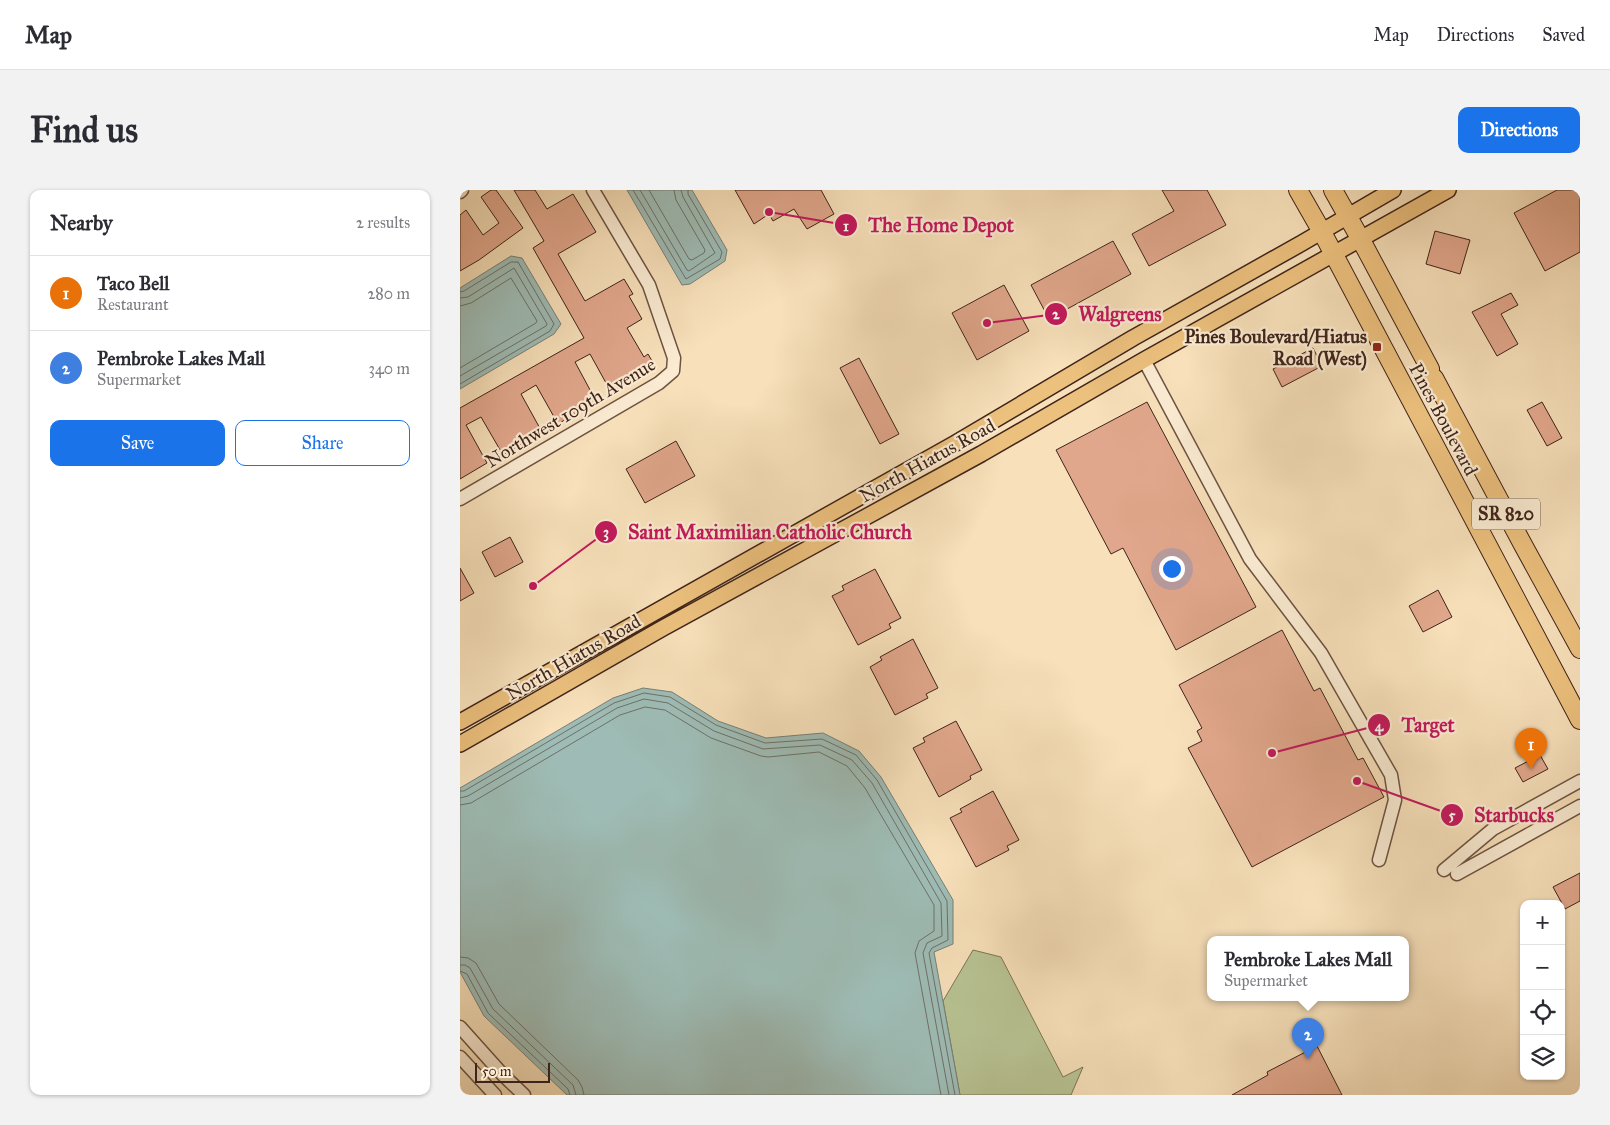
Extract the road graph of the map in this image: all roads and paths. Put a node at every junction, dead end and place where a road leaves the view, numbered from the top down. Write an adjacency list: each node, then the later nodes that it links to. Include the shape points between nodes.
1 (593, 190): 11 (street, Northwest 109th Avenue, via 649,285 674,358 673,371 659,383)
2 (1298, 190): 7 (highway, Pines Boulevard / SR 820)
3 (1333, 190): 6 (highway, Pines Boulevard / SR 820)
4 (1393, 190): 6 (main road, North Hiatus Road)
5 (1448, 190): 8 (main road, North Hiatus Road)
6 (1348, 216): 7 (main road, North Hiatus Road); 8 (highway, Pines Boulevard / SR 820)
7 (1322, 232): 9 (highway, Pines Boulevard / SR 820); 12 (main road, North Hiatus Road)
8 (1361, 240): 9 (main road, North Hiatus Road); 13 (highway, Pines Boulevard / SR 820)
9 (1334, 255): 10 (main road, North Hiatus Road); 15 (highway, Pines Boulevard / SR 820)
10 (1144, 360): 14 (main road, North Hiatus Road); 20 (street, via 1250,559 1321,653 1391,775 1395,800)
11 (460, 499)
12 (613, 635): 14 (main road, via 607,650 600,656 526,700); 16 (main road, North Hiatus Road)
13 (1580, 649)
14 (522, 709): 17 (main road, North Hiatus Road)
15 (1580, 720)
16 (460, 722)
17 (460, 744)
18 (1580, 781): 19 (street, via 1493,829 1451,872)
19 (1580, 806)
20 (1379, 860)
21 (460, 1027): 24 (street)
22 (460, 1057): 23 (street)
23 (495, 1095)
24 (524, 1095)

